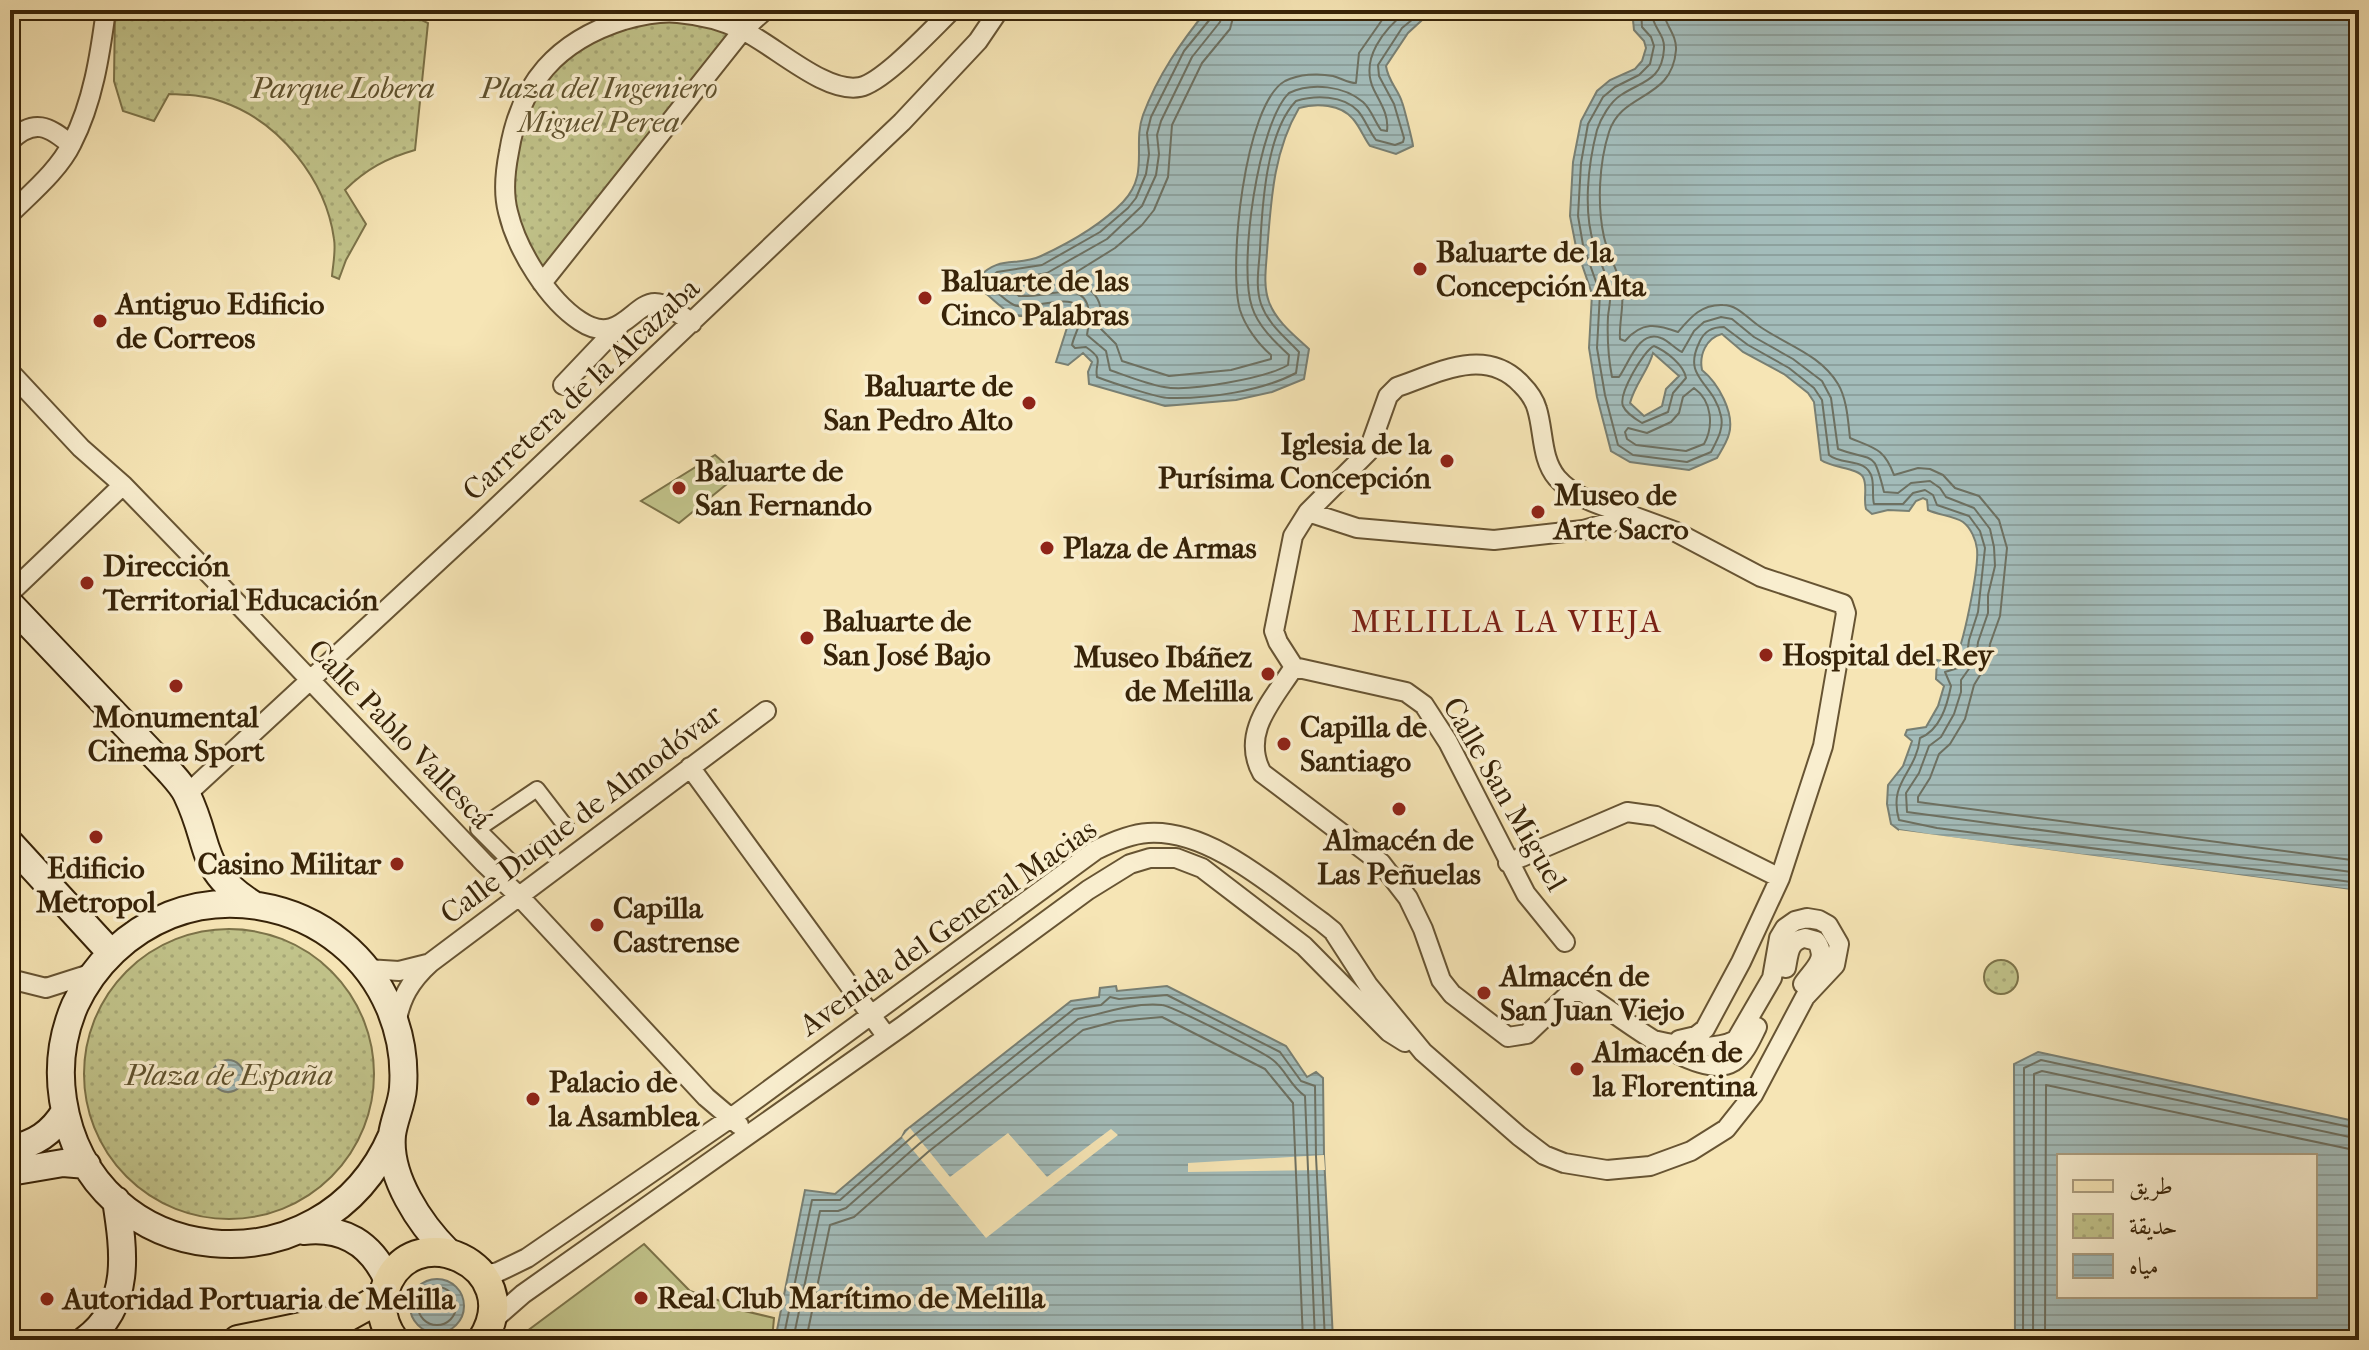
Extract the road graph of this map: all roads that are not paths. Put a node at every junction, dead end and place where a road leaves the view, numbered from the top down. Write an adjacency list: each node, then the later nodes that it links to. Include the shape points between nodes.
1 (106, 10): 6 (street, via 94,79)
2 (952, 10): 4 (street, via 879,78 860,87 822,78)
3 (999, 10): 9 (street, Carretera de la Alcazaba, via 978,41 902,122)
4 (753, 17): 8 (street); 8 (street, via 654,13 589,34 546,66 523,99 506,179 508,215)
5 (10, 141): 6 (street, via 21,130 43,127)
6 (71, 145): 7 (street)
7 (10, 214)
8 (542, 283): 10 (street, via 583,324 596,329)
9 (692, 323): 10 (street, via 656,303); 19 (street, Carretera de la Alcazaba)
10 (620, 325): 12 (street)
11 (10, 372): 13 (street, Calle Pablo Vallescá)
12 (563, 385)
13 (123, 485): 16 (street); 19 (street, Calle Pablo Vallescá)
14 (1308, 512): 15 (street, via 1357,528 1494,540 1583,530); 15 (street, via 1368,452 1388,396 1397,387 1483,363 1512,373 1531,394 1547,463 1557,478 1588,500); 18 (street, via 1293,536 1274,631)
15 (1633, 516): 27 (street, via 1674,531 1761,577 1843,604 1846,613 1821,753)
16 (10, 593)
17 (10, 604): 22 (main road)
18 (1294, 667): 25 (street, Calle San Miguel, via 1406,692 1424,705); 38 (street, via 1257,727 1254,758 1262,773 1381,863 1408,898 1433,963 1452,994 1508,1037 1527,1034 1571,992)
19 (310, 680): 22 (street, Carretera de la Alcazaba); 28 (street, Calle Pablo Vallescá)
20 (766, 711): 21 (street, Calle Duque de Almodóvar)
21 (690, 767): 26 (street, Calle Duque de Almodóvar); 39 (street)
22 (187, 794): 29 (main road, via 209,861 236,894)
23 (10, 843): 33 (main road)
24 (529, 856): 24 (street, via 567,828 537,789 478,829 515,866); 26 (street)
25 (1508, 863): 27 (street, via 1627,812 1656,816); 31 (street, Calle San Miguel)
26 (546, 875): 28 (street, Calle Duque de Almodóvar)
27 (1780, 878): 38 (street, via 1718,1006 1696,1036 1671,1039 1599,989)
28 (519, 896): 34 (street, Calle Duque de Almodóvar); 47 (street, Calle Pablo Vallescá, via 706,1097)
29 (254, 905): 33 (main road, via 187,909 141,929); 35 (main road, via 315,925)
30 (1327, 926): 32 (street, via 1313,923 1306,929 1302,937); 32 (street, via 1335,942 1329,951 1320,955); 39 (street, Avenida del General Macias, via 1211,846 1147,832 1096,850); 44 (street, Avenida del General Macias)
31 (1565, 942)
32 (1307, 949): 41 (street, Avenida del General Macias, via 1202,868 1176,858 1150,858 1088,890); 44 (street, Avenida del General Macias, via 1389,1032)
33 (111, 953): 36 (main road)
34 (430, 963): 35 (street, Calle Duque de Almodóvar, via 399,971); 40 (street, Calle Duque de Almodóvar, via 403,997)
35 (367, 969): 40 (main road)
36 (93, 973): 37 (street, via 46,988); 46 (main road, via 64,1042)
37 (10, 979)
38 (1582, 992): 42 (street)
39 (870, 1014): 41 (street); 47 (street, Avenida del General Macias)
40 (396, 1025): 49 (main road, via 403,1080)
41 (887, 1037): 48 (street, Avenida del General Macias)
42 (1653, 1040): 43 (street); 45 (street, via 1708,1067)
43 (1722, 1045): 45 (street); 50 (street, via 1742,1032 1772,978 1785,928 1807,918 1828,925 1839,944 1835,965 1805,997 1747,1104 1709,1142 1650,1166 1607,1170 1554,1159)
44 (1423, 1052): 50 (street)
45 (1731, 1064): 50 (street, via 1741,1056 1781,982 1793,943 1816,941 1820,963 1803,984 1745,1091 1707,1132 1671,1151 1631,1160 1590,1158)
46 (65, 1111): 51 (main road, via 48,1134); 52 (main road)
47 (732, 1117): 48 (street, Calle Pablo Vallescá); 57 (street, Avenida del General Macias, via 527,1258)
48 (748, 1134): 59 (street, Avenida del General Macias, via 523,1294)
49 (392, 1135): 55 (main road, via 371,1175 351,1198); 56 (main road, via 406,1195)
50 (1519, 1136)
51 (10, 1149)
52 (87, 1165): 53 (main road, via 51,1164); 54 (main road)
53 (10, 1172)
54 (116, 1200): 55 (main road, via 148,1223 203,1243 242,1245); 60 (main road, via 122,1238 120,1286 110,1316)
55 (301, 1231): 58 (main road, via 339,1232 357,1240 372,1253)
56 (448, 1252): 57 (main road); 58 (main road, via 407,1260)
57 (483, 1275): 59 (main road, via 492,1297)
58 (386, 1289): 61 (main road, via 345,1318); 62 (main road, via 383,1315)
59 (487, 1331)
60 (85, 1340)
61 (238, 1340)
62 (394, 1340)

